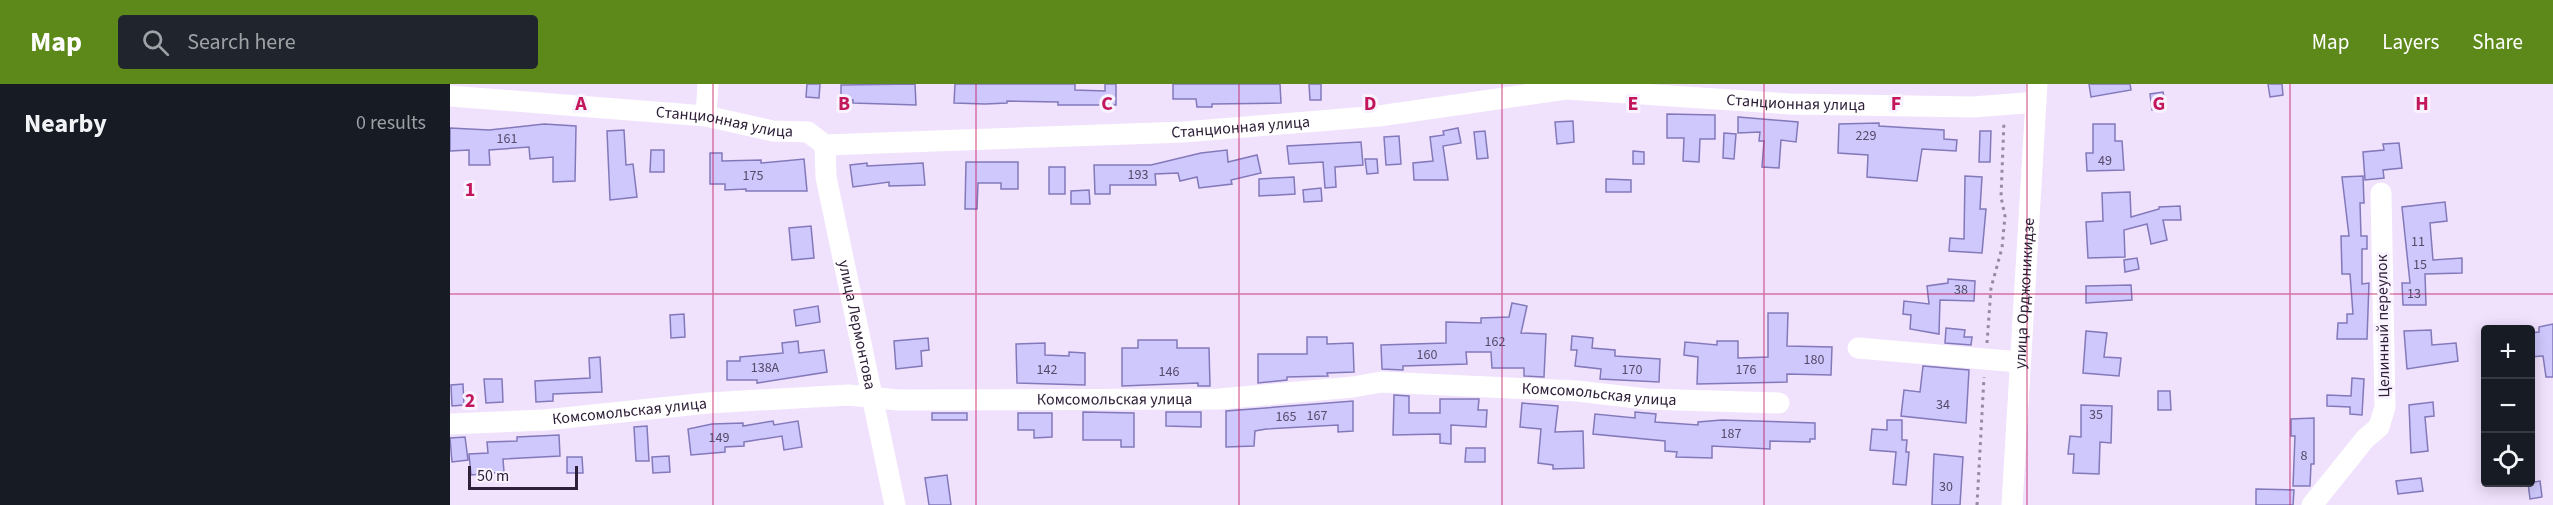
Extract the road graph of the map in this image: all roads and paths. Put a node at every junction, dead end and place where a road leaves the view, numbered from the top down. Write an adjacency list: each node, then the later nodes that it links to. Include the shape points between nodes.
1 (708, 84): 5 (street)
2 (2037, 93): 4 (street, Станционная улица); 10 (street, улица Орджоникидзе)
3 (450, 96): 5 (street, Станционная улица)
4 (2008, 104): 6 (street, Станционная улица, via 1790,104 1566,89 1379,116 1184,132); 9 (path, via 2002,130 2001,198 2005,216 2002,248 1991,288)
5 (706, 116): 6 (street, Станционная улица, via 773,131 808,132)
6 (825, 145): 11 (street, улица Лермонтова, via 826,177)
7 (2381, 193): 17 (street, Целинный переулок, via 2385,407 2379,427)
8 (1858, 348): 9 (street)
9 (1986, 359): 10 (street); 15 (path)
10 (2019, 362): 16 (street, улица Орджоникидзе)
11 (872, 399): 12 (street, Комсомольская улица, via 1219,399 1381,382 1577,391 1646,399); 13 (street, Комсомольская улица, via 849,395 708,403 545,420); 14 (street, улица Лермонтова)
12 (1779, 403)
13 (450, 424)
14 (895, 505)
15 (1977, 505)
16 (2012, 505)
17 (2312, 505)

